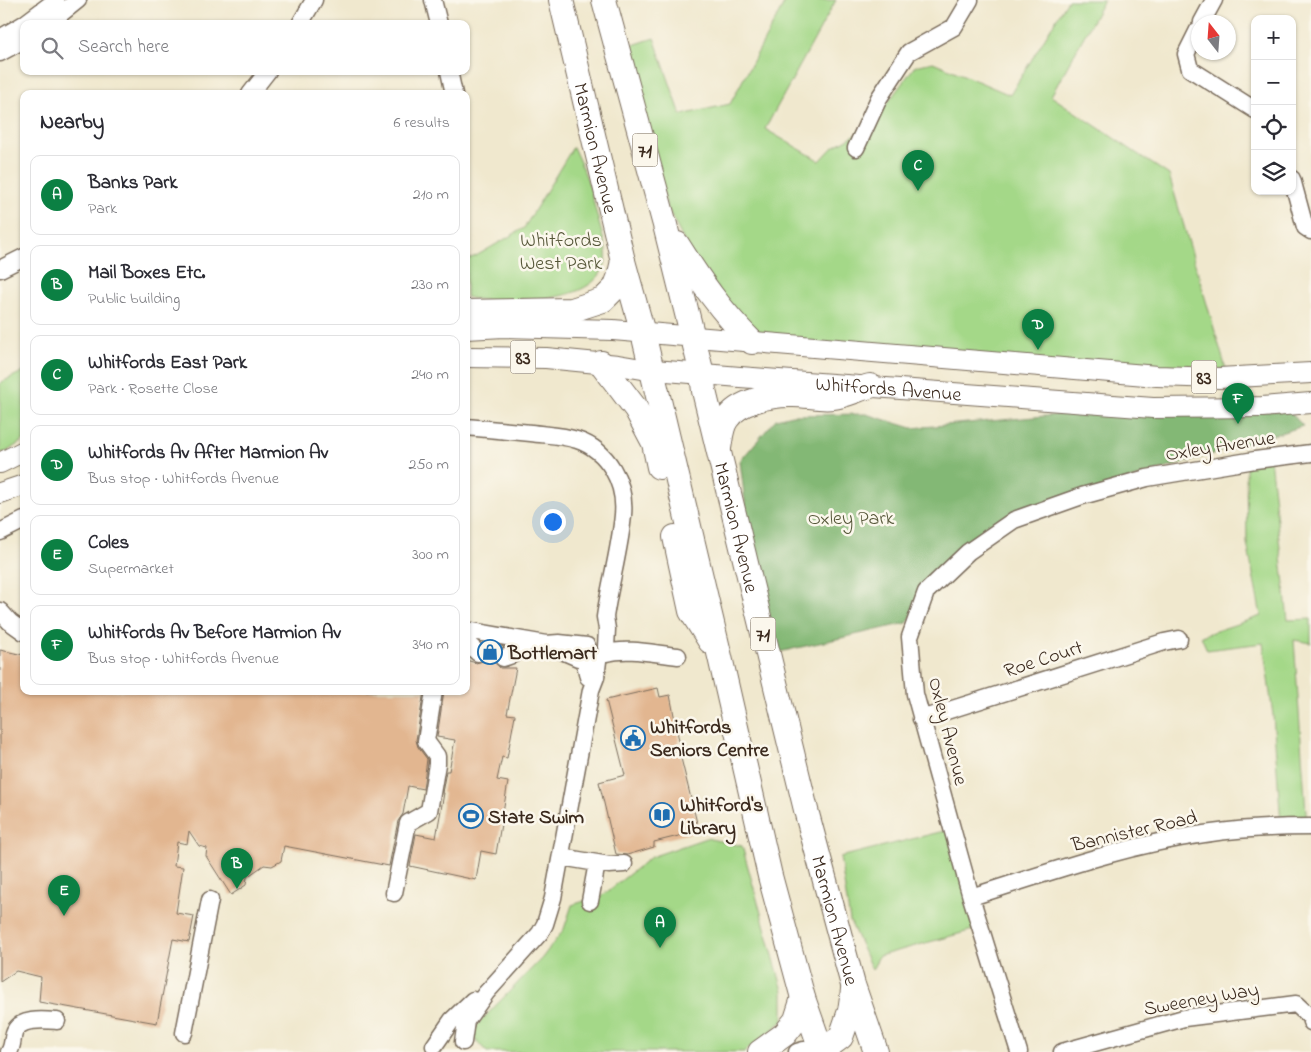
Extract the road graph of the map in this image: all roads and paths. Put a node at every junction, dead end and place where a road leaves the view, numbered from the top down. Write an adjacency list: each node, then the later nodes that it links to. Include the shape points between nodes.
1 (56, 0): 10 (street)
2 (78, 0): 11 (street)
3 (314, 0): 12 (street)
4 (433, 0): 13 (street)
5 (561, 0): 29 (highway, Marmion Avenue)
6 (604, 0): 26 (highway, Marmion Avenue / 71)
7 (970, 0): 24 (street, via 954,27 909,52 879,98)
8 (1214, 0): 9 (street)
9 (1206, 15)
10 (29, 20)
11 (53, 20)
12 (302, 20)
13 (437, 20)
14 (20, 26): 15 (street)
15 (0, 38)
16 (20, 42): 18 (street)
17 (1191, 44): 23 (street, via 1186,54 1190,69)
18 (0, 53)
19 (265, 75): 21 (street)
20 (450, 75): 22 (street)
21 (253, 90)
22 (453, 90)
23 (1251, 107)
24 (856, 148)
25 (1296, 194): 27 (street, via 1305,227)
26 (665, 225): 34 (highway, Marmion Avenue / 71); 35 (highway, via 704,288)
27 (1311, 231)
28 (20, 259): 30 (street)
29 (623, 261): 31 (highway, via 616,288 603,300 572,310); 33 (highway, Marmion Avenue)
30 (0, 269)
31 (470, 312)
32 (470, 329): 33 (main road, Whitfords Avenue / 83, via 555,328)
33 (643, 333): 34 (main road, Whitfords Avenue / 83); 38 (highway, Marmion Avenue)
34 (693, 338): 35 (main road, Whitfords Avenue / 83); 40 (highway, Marmion Avenue / 71)
35 (752, 342): 39 (main road, Whitfords Avenue / 83, via 1157,376 1219,378)
36 (470, 357): 37 (main road, Whitfords Avenue / 83, via 546,358)
37 (600, 363): 38 (main road, Whitfords Avenue / 83); 61 (highway, via 636,410 654,443 691,611)
38 (652, 370): 40 (main road, Whitfords Avenue / 83); 61 (highway, Marmion Avenue)
39 (1311, 373)
40 (702, 374): 41 (main road, Whitfords Avenue / 83); 44 (highway, Marmion Avenue / 71)
41 (870, 386): 42 (main road, Whitfords Avenue / 83, via 1153,408); 44 (highway, via 833,397 790,395 764,398 741,406 726,419)
42 (1311, 403)
43 (470, 427): 59 (street, via 577,440 599,454 615,472 623,493 624,514 605,617 597,628)
44 (718, 453): 73 (highway, Marmion Avenue / 71, via 807,814)
45 (1311, 453): 64 (street, Oxley Avenue, via 1147,478 1014,520 968,552 926,592 910,637 915,694)
46 (20, 454): 47 (main road)
47 (0, 463)
48 (20, 486): 49 (main road)
49 (0, 494)
50 (20, 522): 51 (street)
51 (0, 535)
52 (0, 610): 53 (street)
53 (20, 629)
54 (0, 630): 55 (street)
55 (20, 630)
56 (470, 631): 58 (street)
57 (1179, 639): 64 (street, Roe Court)
58 (528, 641): 59 (street, via 559,643); 62 (street, via 512,656)
59 (593, 654): 60 (street, via 634,652); 66 (street, via 591,690)
60 (678, 656)
61 (720, 657): 75 (highway, Marmion Avenue, via 770,876)
62 (503, 658)
63 (433, 695): 69 (street, via 426,741 437,756 438,764 429,811 408,824)
64 (921, 719): 70 (street, Oxley Avenue)
65 (1311, 827): 70 (street, Bannister Road, via 1204,834 1165,841 1107,855)
66 (561, 857): 67 (street); 74 (street, via 545,924)
67 (597, 863): 68 (street); 72 (street)
68 (624, 864)
69 (394, 893)
70 (971, 897): 87 (street, Oxley Avenue)
71 (210, 900): 78 (street)
72 (590, 901)
73 (854, 985): 84 (highway, via 841,1038); 86 (highway, Marmion Avenue / 71)
74 (486, 993): 79 (street, via 466,1022); 80 (street, via 452,1020)
75 (803, 998): 82 (highway, via 796,1020 785,1034); 84 (highway, Marmion Avenue)
76 (57, 1022): 81 (street, via 42,1020 20,1025)
77 (1311, 1022): 88 (street, Sweeney Way, via 1296,1004 1184,1018)
78 (184, 1033)
79 (468, 1047): 80 (street, via 448,1039)
80 (430, 1050)
81 (8, 1052)
82 (760, 1052)
83 (797, 1052): 84 (street)
84 (822, 1052): 85 (highway)
85 (838, 1052)
86 (876, 1052)
87 (1019, 1052)
88 (1062, 1052)

